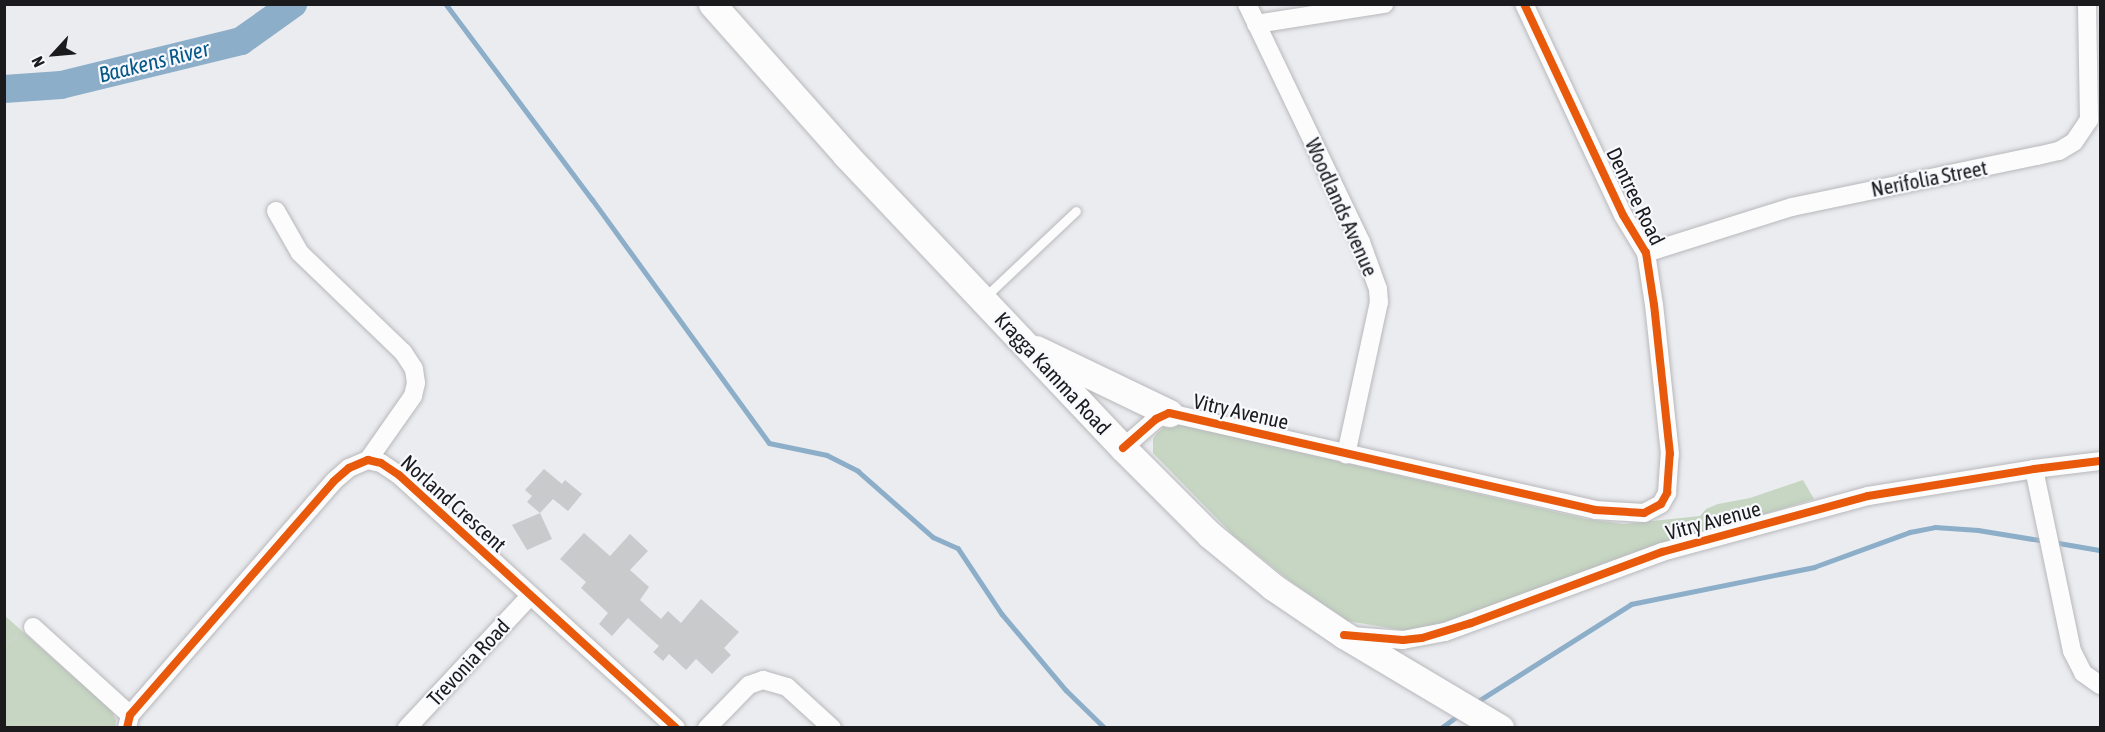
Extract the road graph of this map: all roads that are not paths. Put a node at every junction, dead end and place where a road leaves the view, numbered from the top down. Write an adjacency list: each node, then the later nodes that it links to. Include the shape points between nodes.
1 (712, 4): 10 (main road, Kragga Kamma Road, via 846,155)
2 (1247, 4): 6 (street, Woodlands Avenue)
3 (1384, 4): 6 (street)
4 (1524, 4): 9 (street, Dentree Road, via 1623,215)
5 (2087, 4): 9 (street, Nerifolia Street, via 2089,120 2074,142 2059,151 1792,207)
6 (1256, 24): 14 (street, Woodlands Avenue, via 1361,242 1378,289 1379,302)
7 (276, 211): 15 (street, Norland Crescent, via 300,253 403,352 414,369 413,396)
8 (1076, 211): 10 (lane)
9 (1646, 253): 18 (street, Dentree Road, via 1670,454 1667,493 1661,504)
10 (983, 299): 11 (main road, Kragga Kamma Road)
11 (1024, 343): 12 (main road); 13 (main road, Kragga Kamma Road)
12 (1169, 413): 13 (street, Vitry Avenue, via 1156,419); 14 (street, Vitry Avenue)
13 (1123, 448): 21 (main road, Kragga Kamma Road, via 1240,562)
14 (1346, 454): 18 (street, Vitry Avenue, via 1595,510)
15 (368, 460): 19 (street, Norland Crescent, via 394,471); 23 (street, Norland Crescent, via 349,468 334,481)
16 (2100, 461): 17 (street, Vitry Avenue)
17 (2034, 469): 21 (street, Vitry Avenue, via 1868,496 1662,552 1422,638); 22 (street, via 2075,658 2083,673)
18 (1644, 513)
19 (530, 596): 24 (street, Trevonia Road); 25 (street, Norland Crescent)
20 (33, 627): 23 (street)
21 (1344, 635): 28 (main road, Kragga Kamma Road)
22 (2100, 685)
23 (129, 721)
24 (407, 728)
25 (675, 728)
26 (707, 728): 27 (street, via 749,685 763,680 787,687)
27 (832, 728)
28 (1500, 728)

